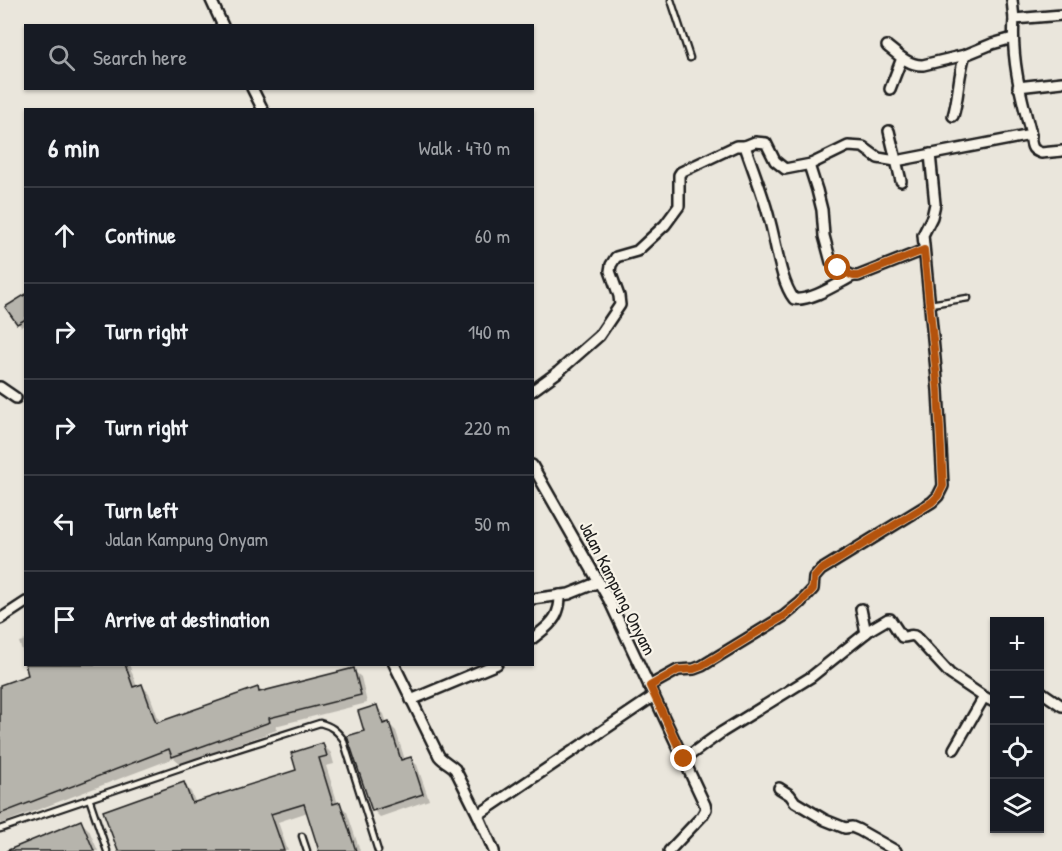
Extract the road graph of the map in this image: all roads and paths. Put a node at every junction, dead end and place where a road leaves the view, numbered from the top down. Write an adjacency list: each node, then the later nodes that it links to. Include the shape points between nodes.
1 (211, 0): 6 (street)
2 (671, 0): 10 (lane)
3 (1012, 0): 5 (street)
4 (1062, 15): 5 (street)
5 (1014, 19): 7 (street)
6 (222, 24)
7 (1013, 39): 9 (street); 13 (street)
8 (887, 46): 11 (street)
9 (964, 55): 11 (street, via 917,66); 17 (street)
10 (690, 58)
11 (902, 58): 14 (street)
12 (1062, 82): 13 (street)
13 (1018, 87): 19 (street)
14 (890, 89)
15 (253, 90): 16 (street)
16 (262, 108)
17 (952, 116)
18 (889, 131): 23 (street)
19 (1031, 135): 21 (street, via 1037,152); 22 (street)
20 (745, 146): 24 (street, via 766,143 775,161 785,169); 27 (street, via 794,299 822,292); 31 (street, via 736,146 681,172 679,206 665,225 637,251 616,257 611,265 620,305 598,336)
21 (1062, 151)
22 (930, 154): 23 (street); 26 (street, via 935,204 923,236)
23 (896, 161): 24 (street, via 878,158 863,147 848,146); 25 (street)
24 (811, 164): 27 (street, via 831,262)
25 (900, 181)
26 (924, 250): 27 (street); 29 (street)
27 (853, 276)
28 (968, 298): 29 (lane)
29 (930, 304): 44 (street, via 943,486 938,496 821,570 807,597 784,616 702,666 678,670)
30 (0, 387): 32 (street)
31 (534, 390)
32 (16, 398)
33 (534, 468): 34 (street, Jalan Kampung Onyam)
34 (599, 582): 35 (street); 44 (street, Jalan Kampung Onyam)
35 (560, 595): 36 (street); 41 (street, via 555,617)
36 (534, 599)
37 (24, 603): 39 (street)
38 (861, 609): 40 (street)
39 (0, 619)
40 (866, 633): 47 (street, via 890,619 902,637 916,636 950,674); 52 (street, via 811,677)
41 (534, 637)
42 (395, 666): 48 (street)
43 (492, 666): 48 (street)
44 (650, 686): 46 (street, Jalan Kampung Onyam)
45 (1044, 694): 50 (street)
46 (654, 696): 52 (street, Jalan Kampung Onyam); 55 (street)
47 (984, 697): 49 (street); 51 (street)
48 (411, 700): 55 (street, via 440,756 454,769)
49 (990, 700)
50 (1062, 706)
51 (954, 749)
52 (684, 759): 62 (street, Jalan Kampung Onyam, via 706,809)
53 (779, 788): 63 (street, via 825,820 859,830)
54 (89, 798): 56 (lane); 58 (lane); 60 (lane, via 320,723 343,738)
55 (478, 815): 61 (street)
56 (0, 829)
57 (302, 836): 59 (lane)
58 (107, 851)
59 (307, 851)
60 (378, 851)
61 (494, 851)
62 (669, 851)
63 (896, 851)

